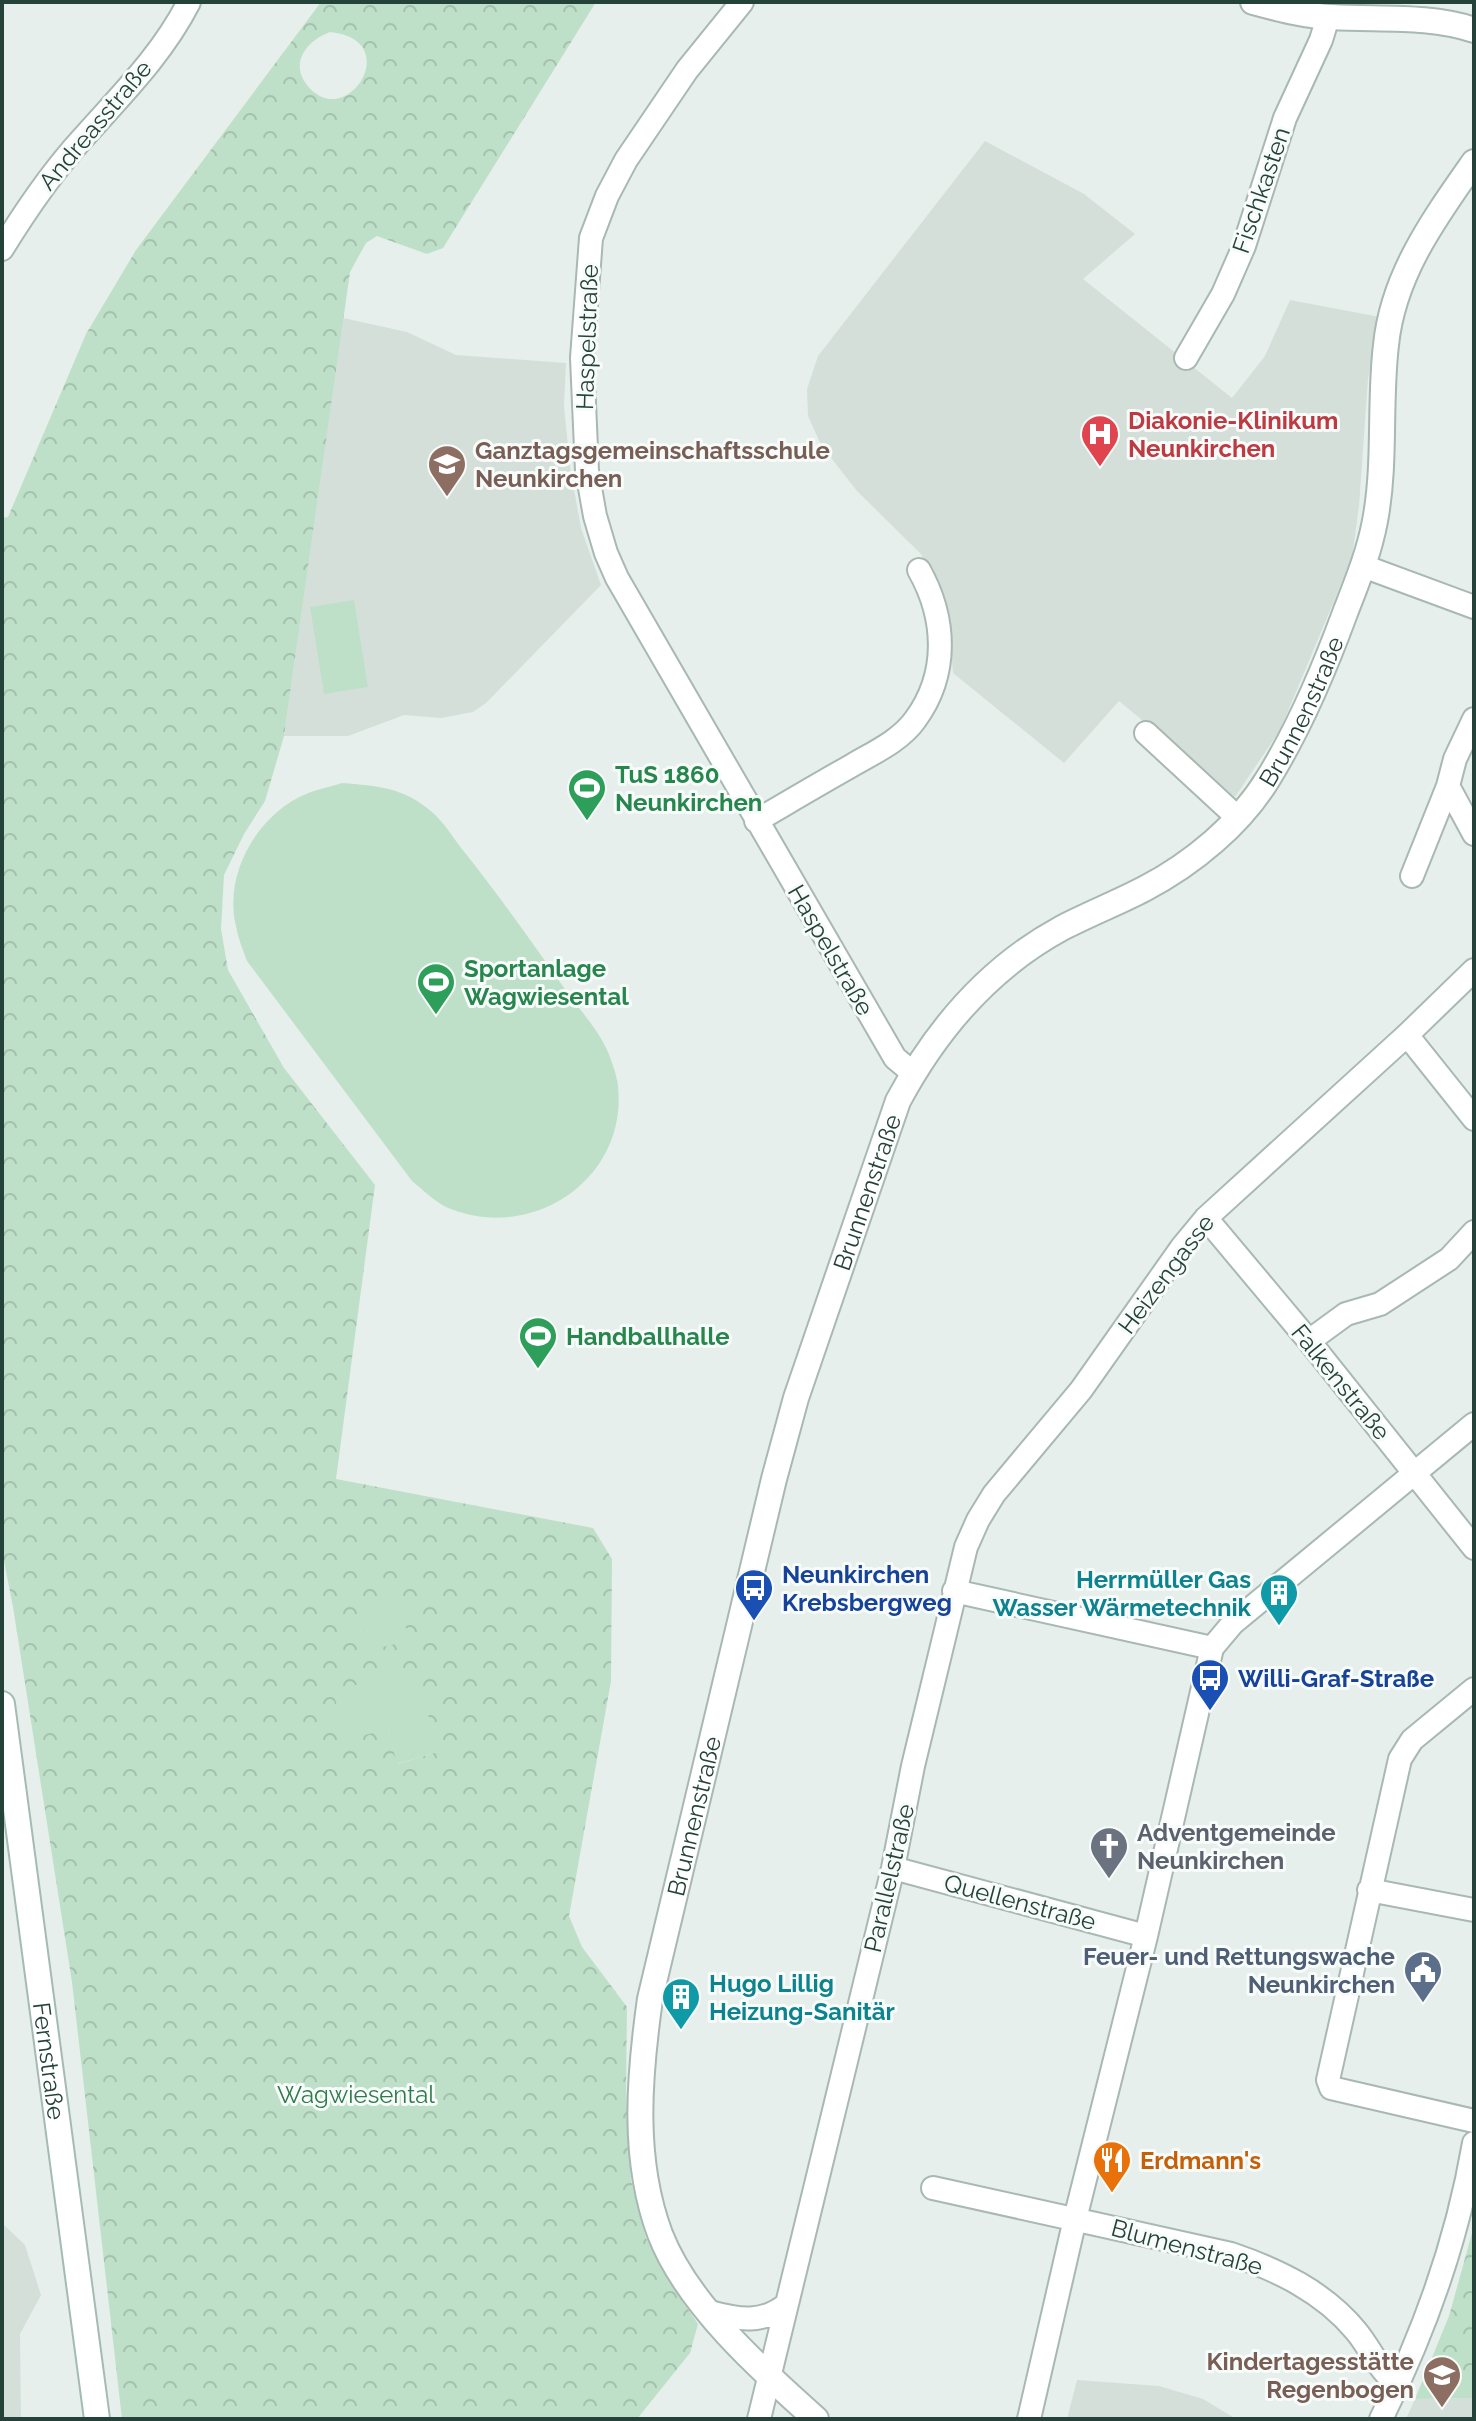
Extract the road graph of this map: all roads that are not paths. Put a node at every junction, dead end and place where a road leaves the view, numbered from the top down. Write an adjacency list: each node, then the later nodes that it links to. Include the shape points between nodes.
1 (189, 2): 7 (street, Andreasstraße, via 138,79 34,196)
2 (742, 2): 16 (street, Haspelstraße, via 687,70 607,196 591,238 584,311 584,413 587,471 606,553)
3 (1253, 2): 4 (street)
4 (1328, 17): 5 (street); 8 (street, Fischkasten, via 1285,118 1244,246)
5 (1474, 30)
6 (1474, 163): 9 (street, Brunnenstraße, via 1424,236 1395,299 1386,344 1378,503)
7 (2, 249)
8 (1186, 358)
9 (1363, 566): 11 (street); 15 (street, Brunnenstraße, via 1291,740)
10 (919, 570): 16 (street, via 931,592 941,643 938,673 914,722 889,744)
11 (1474, 607)
12 (1474, 719): 14 (street)
13 (1146, 733): 15 (street)
14 (1448, 786): 17 (street); 18 (street)
15 (1238, 818): 21 (street, Brunnenstraße, via 1159,880 1060,929 998,972 946,1024)
16 (756, 821): 21 (street, Haspelstraße, via 895,1058)
17 (1474, 834)
18 (1412, 876)
19 (1474, 970): 20 (street, Heizengasse)
20 (1407, 1035): 22 (street); 23 (street, Heizengasse)
21 (913, 1073): 42 (street, Brunnenstraße, via 898,1101 796,1398 650,1999 640,2117 646,2184 661,2235)
22 (1474, 1119)
23 (1206, 1218): 25 (street, Falkenstraße); 29 (street, Heizengasse, via 1081,1390 994,1494 966,1547)
24 (1474, 1232): 25 (street, via 1449,1259 1380,1304 1346,1314)
25 (1309, 1341): 27 (street, Falkenstraße)
26 (1474, 1424): 27 (street)
27 (1413, 1473): 28 (street, Falkenstraße); 30 (street, via 1233,1623)
28 (1474, 1548)
29 (954, 1591): 30 (street); 33 (street, Parallelstraße)
30 (1212, 1648): 36 (street)
31 (1474, 1689): 34 (street, via 1406,1746)
32 (2, 1704): 45 (street, Fernstraße)
33 (893, 1868): 36 (street, Quellenstraße); 41 (street, Parallelstraße)
34 (1369, 1890): 35 (street); 37 (street, via 1329,2085)
35 (1474, 1910)
36 (1146, 1936): 40 (street)
37 (1474, 2121)
38 (1474, 2143): 44 (street, via 1437,2283)
39 (933, 2188): 40 (street, Blumenstraße)
40 (1075, 2219): 44 (street, Blumenstraße, via 1267,2266 1337,2310); 48 (street)
41 (787, 2304): 42 (street, via 762,2318 738,2320); 43 (street, Parallelstraße)
42 (710, 2312): 43 (street, Brunnenstraße)
43 (769, 2378): 46 (street, Parallelstraße); 47 (street, Brunnenstraße)
44 (1398, 2385): 49 (street)
45 (97, 2419)
46 (759, 2419)
47 (816, 2419)
48 (1029, 2419)
49 (1381, 2419)

